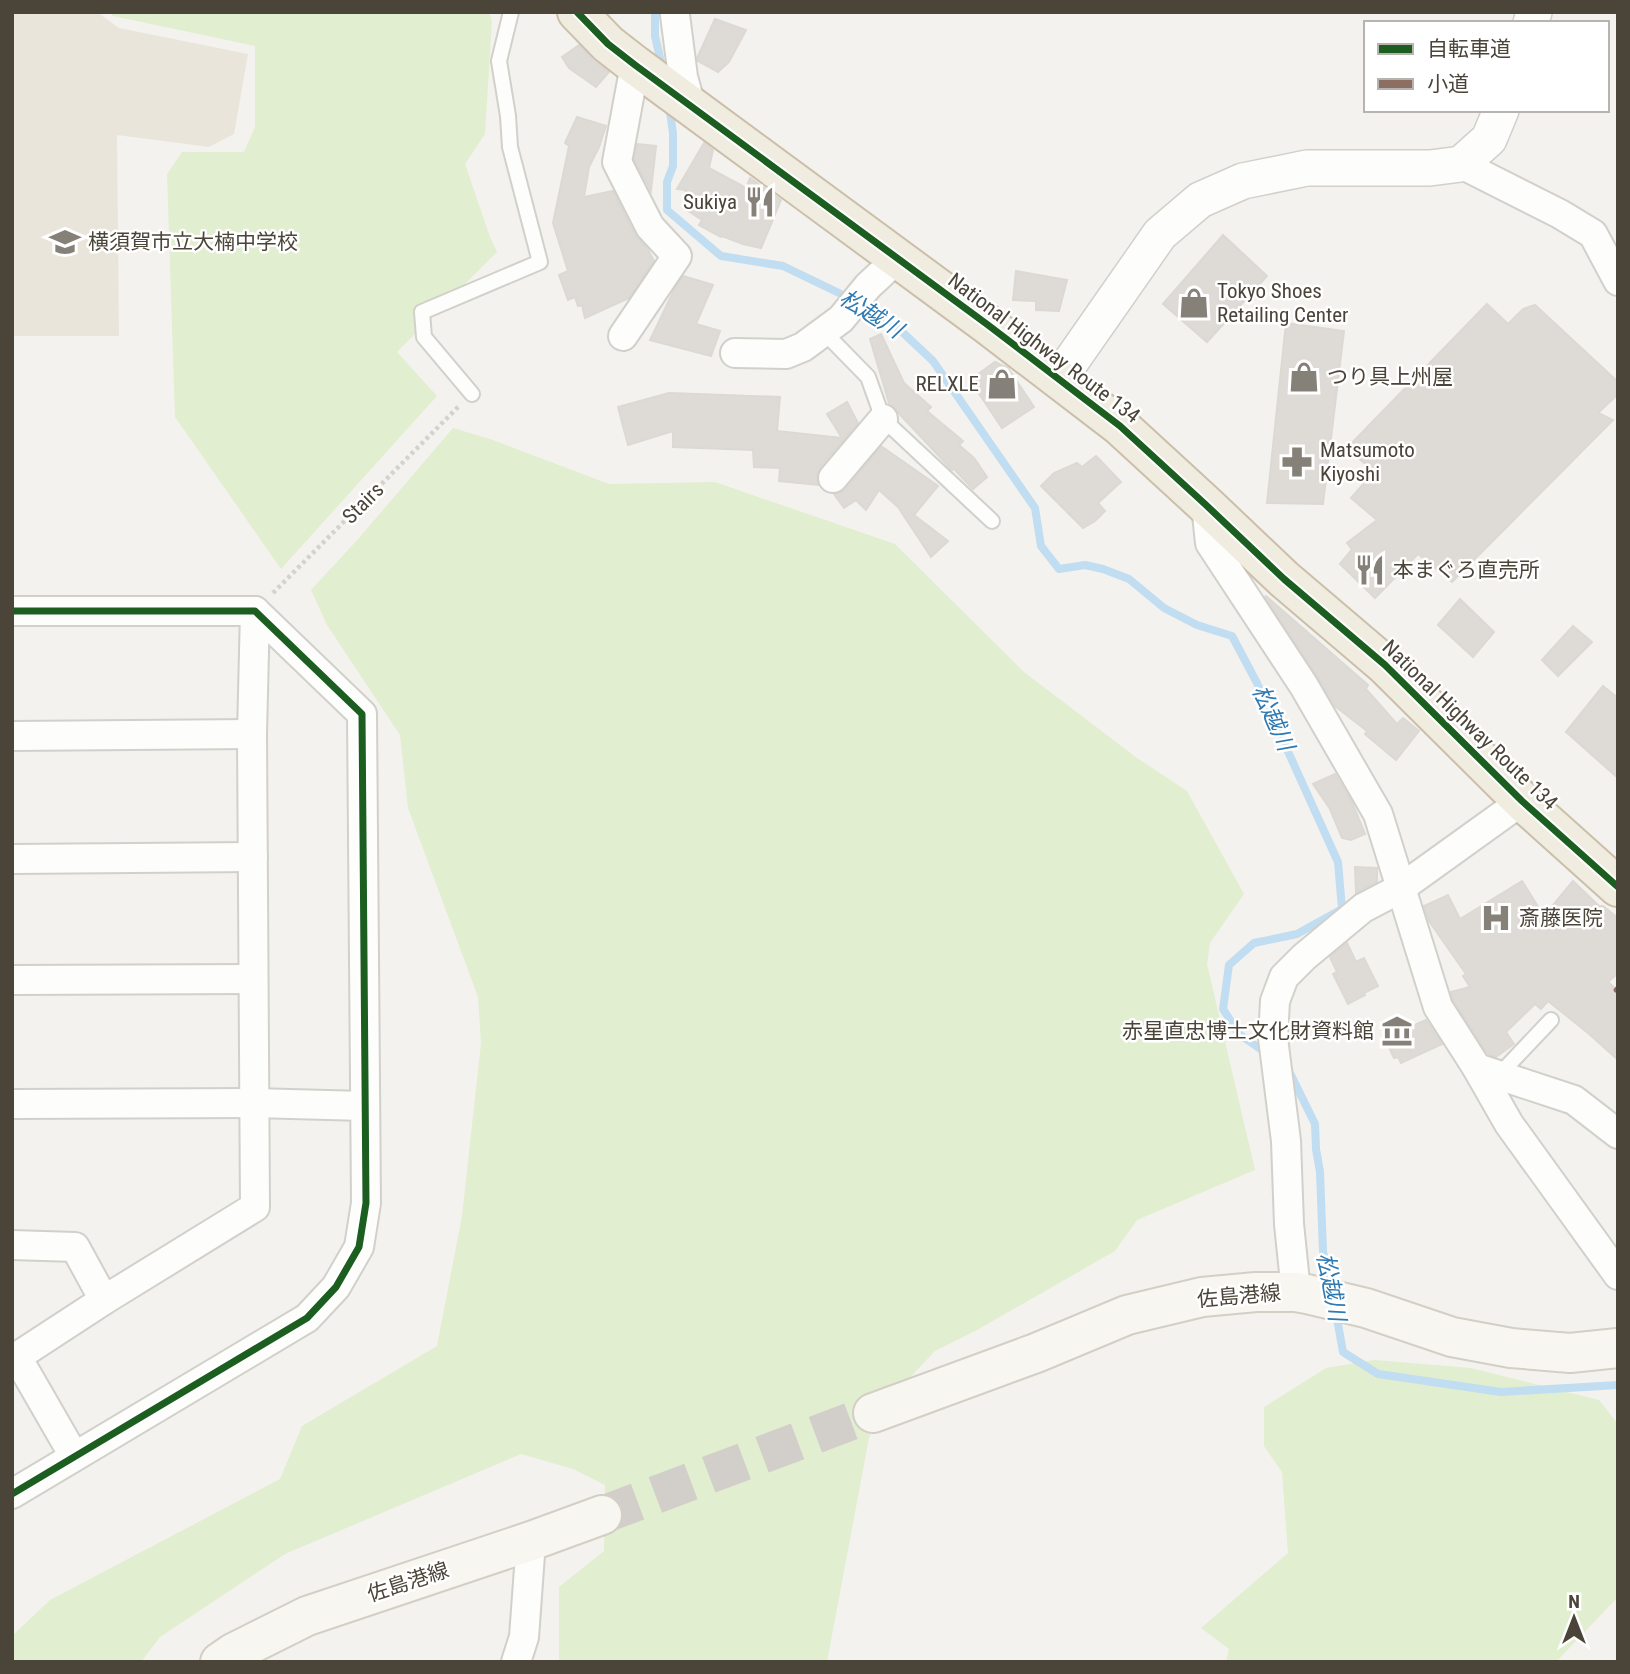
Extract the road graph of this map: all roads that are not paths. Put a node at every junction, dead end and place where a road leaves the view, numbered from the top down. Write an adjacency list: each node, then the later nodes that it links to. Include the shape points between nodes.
1 (511, 12): 14 (lane, via 499,61 510,147 540,262 422,312 424,337)
2 (577, 12): 4 (highway, National Highway Route 134)
3 (674, 15): 5 (street)
4 (638, 67): 5 (highway, National Highway Route 134); 11 (street, via 617,162 650,227 677,256)
5 (688, 104): 8 (highway, National Highway Route 134)
6 (1500, 112): 7 (street, via 1489,139)
7 (1461, 164): 9 (street, via 1593,234); 13 (street, via 1430,169 1307,168 1243,181 1200,200 1160,234)
8 (897, 259): 10 (street); 13 (highway, National Highway Route 134)
9 (1618, 281)
10 (832, 325): 12 (street, via 786,354); 15 (lane, via 868,377)
11 (623, 336)
12 (735, 353)
13 (1058, 380): 17 (highway, National Highway Route 134, via 1120,426)
14 (472, 394)
15 (883, 419): 16 (street); 18 (lane)
16 (832, 478)
17 (1206, 505): 23 (highway, National Highway Route 134, via 1385,666); 27 (street, via 1210,543 1304,686 1378,814)
18 (992, 520)
19 (12, 611): 20 (street)
20 (255, 611): 21 (street); 34 (street, via 362,714)
21 (252, 734): 22 (street); 24 (street)
22 (12, 736)
23 (1522, 801): 26 (highway, National Highway Route 134); 27 (street)
24 (253, 857): 25 (street); 28 (street)
25 (12, 859)
26 (1618, 887)
27 (1401, 888): 31 (street, via 1438,1007); 38 (street, via 1363,908 1304,957 1284,977 1275,1001 1273,1038 1286,1141 1289,1224)
28 (253, 979): 29 (street); 32 (street)
29 (12, 980)
30 (1551, 1020): 31 (lane)
31 (1488, 1072): 35 (street, via 1574,1100); 37 (street, via 1509,1124)
32 (253, 1103): 33 (street); 34 (street); 39 (street, via 255,1207)
33 (12, 1104)
34 (364, 1107): 43 (street, via 366,1203 361,1236 336,1287 307,1318)
35 (1618, 1133)
36 (12, 1245): 39 (street, via 75,1247)
37 (1618, 1275)
38 (1301, 1293): 40 (main road, 佐島港線, via 1366,1308 1452,1338 1570,1353); 42 (main road, 佐島港線, via 1202,1297 1126,1315)
39 (104, 1300): 41 (street)
40 (1618, 1348)
41 (15, 1359): 43 (street)
42 (873, 1413)
43 (74, 1457): 44 (street)
44 (12, 1494)
45 (601, 1515): 46 (main road, 佐島港線)
46 (531, 1541): 47 (main road, 佐島港線, via 307,1616); 48 (street, via 524,1637)
47 (220, 1662)
48 (516, 1662)

